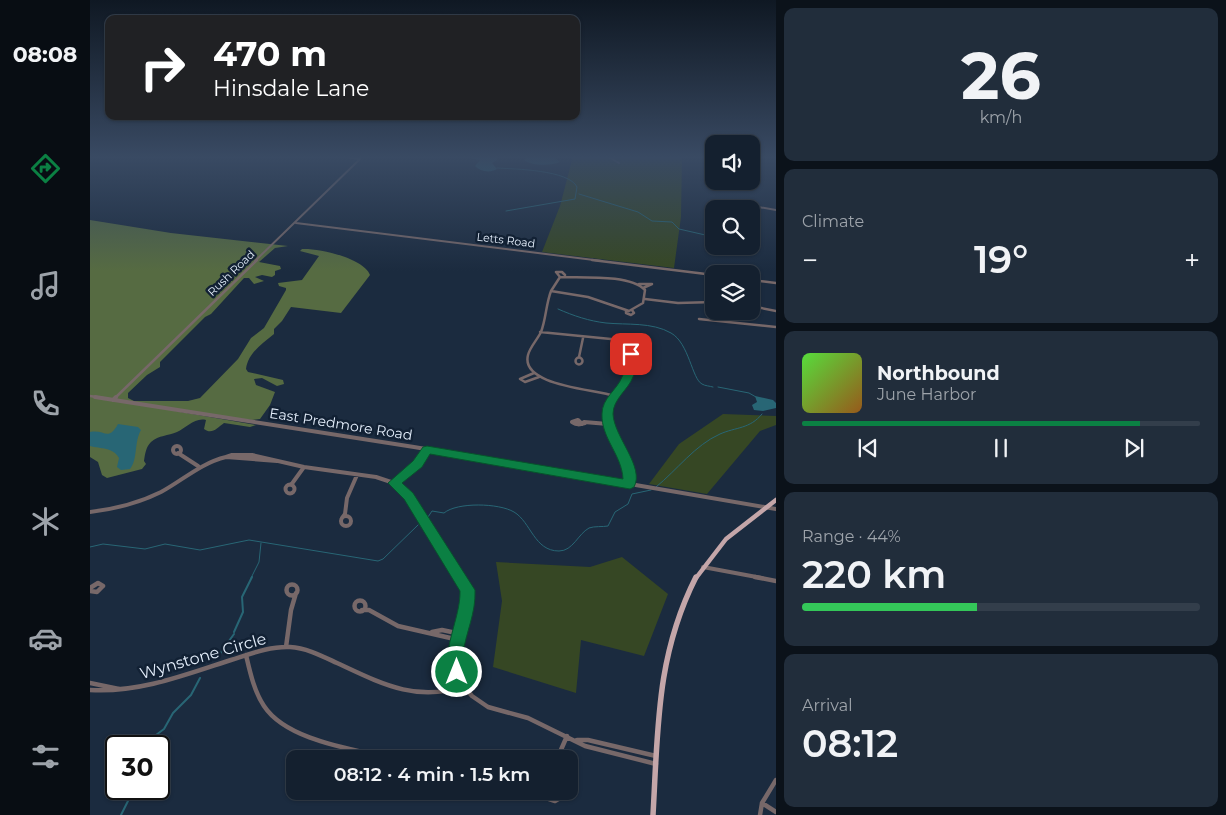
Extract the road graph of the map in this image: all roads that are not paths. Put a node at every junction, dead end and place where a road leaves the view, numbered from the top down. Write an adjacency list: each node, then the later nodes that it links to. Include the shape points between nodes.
1 (325, 194): 4 (street, Rush Road)
2 (760, 207): 3 (street)
3 (776, 210)
4 (296, 223): 5 (street, Letts Road); 26 (street, Rush Road)
5 (705, 274)
6 (566, 276): 7 (street); 7 (street, via 556,272); 10 (street, via 619,279)
7 (560, 277): 12 (street)
8 (760, 281): 9 (street)
9 (776, 283)
10 (639, 284): 11 (street); 11 (street, via 652,284)
11 (643, 288): 13 (street)
12 (551, 291): 13 (street, via 592,298 626,310 631,315 634,313 632,310 642,305); 19 (street)
13 (645, 299): 14 (street)
14 (705, 302)
15 (760, 308): 16 (street)
16 (776, 311)
17 (698, 319): 18 (street)
18 (776, 327)
19 (540, 332): 20 (street); 22 (street, via 527,358)
20 (583, 338): 21 (street); 25 (street, via 626,342 631,354 631,367 627,379)
21 (579, 358)
22 (534, 373): 23 (street); 23 (street, via 520,379 525,382)
23 (539, 377): 25 (street, via 559,385)
24 (90, 396): 26 (street, East Predmore Road)
25 (614, 396): 28 (street, via 608,406)
26 (113, 400): 29 (street, East Predmore Road)
27 (583, 423): 28 (street)
28 (608, 424): 35 (street, via 627,461)
29 (427, 450): 34 (street, via 418,464); 35 (street, East Predmore Road)
30 (176, 454): 31 (street, via 182,452)
31 (198, 466): 32 (street, via 235,455 252,455); 40 (street, via 148,498 126,506)
32 (304, 467): 33 (street); 36 (street)
33 (358, 475): 34 (street); 41 (street, via 346,503)
34 (394, 483): 49 (street, via 408,496 464,583 468,605)
35 (630, 484): 38 (street, East Predmore Road)
36 (295, 485): 36 (street, via 295,490 289,493 285,490)
37 (776, 500): 38 (main road)
38 (766, 508): 39 (street, East Predmore Road); 42 (main road, via 729,536)
39 (776, 510)
40 (90, 512)
41 (346, 516)
42 (703, 567): 43 (street); 61 (main road, via 686,595 671,634 662,683)
43 (776, 581)
44 (290, 596): 44 (street, via 296,593 298,587 293,585 286,589); 51 (street, via 291,618)
45 (366, 605): 46 (street); 46 (street, via 363,601 355,602 354,609); 47 (street)
46 (362, 610): 47 (street)
47 (369, 610): 48 (street, via 398,626)
48 (431, 632): 49 (street, via 442,630); 50 (street)
49 (461, 634): 50 (street)
50 (459, 640): 54 (street, via 455,666)
51 (286, 647): 52 (street, Wynstone Circle); 54 (street, Wynstone Circle, via 314,652 404,690 431,694)
52 (246, 656): 55 (street, Wynstone Circle, via 148,685); 59 (street, via 254,689 262,704 281,725 308,738)
53 (90, 683): 55 (street, Wynstone Circle)
54 (464, 686): 57 (street, via 488,707 528,718)
55 (119, 689): 56 (street, Wynstone Circle, via 106,692)
56 (90, 690)
57 (567, 736): 58 (street); 60 (street)
58 (576, 740): 61 (street); 62 (street, via 592,748)
59 (357, 750)
60 (561, 750)
61 (657, 756): 62 (main road)
62 (657, 764): 66 (main road)
63 (776, 780): 64 (street)
64 (762, 803): 65 (street); 67 (street)
65 (776, 812)
66 (653, 815)
67 (760, 815)

